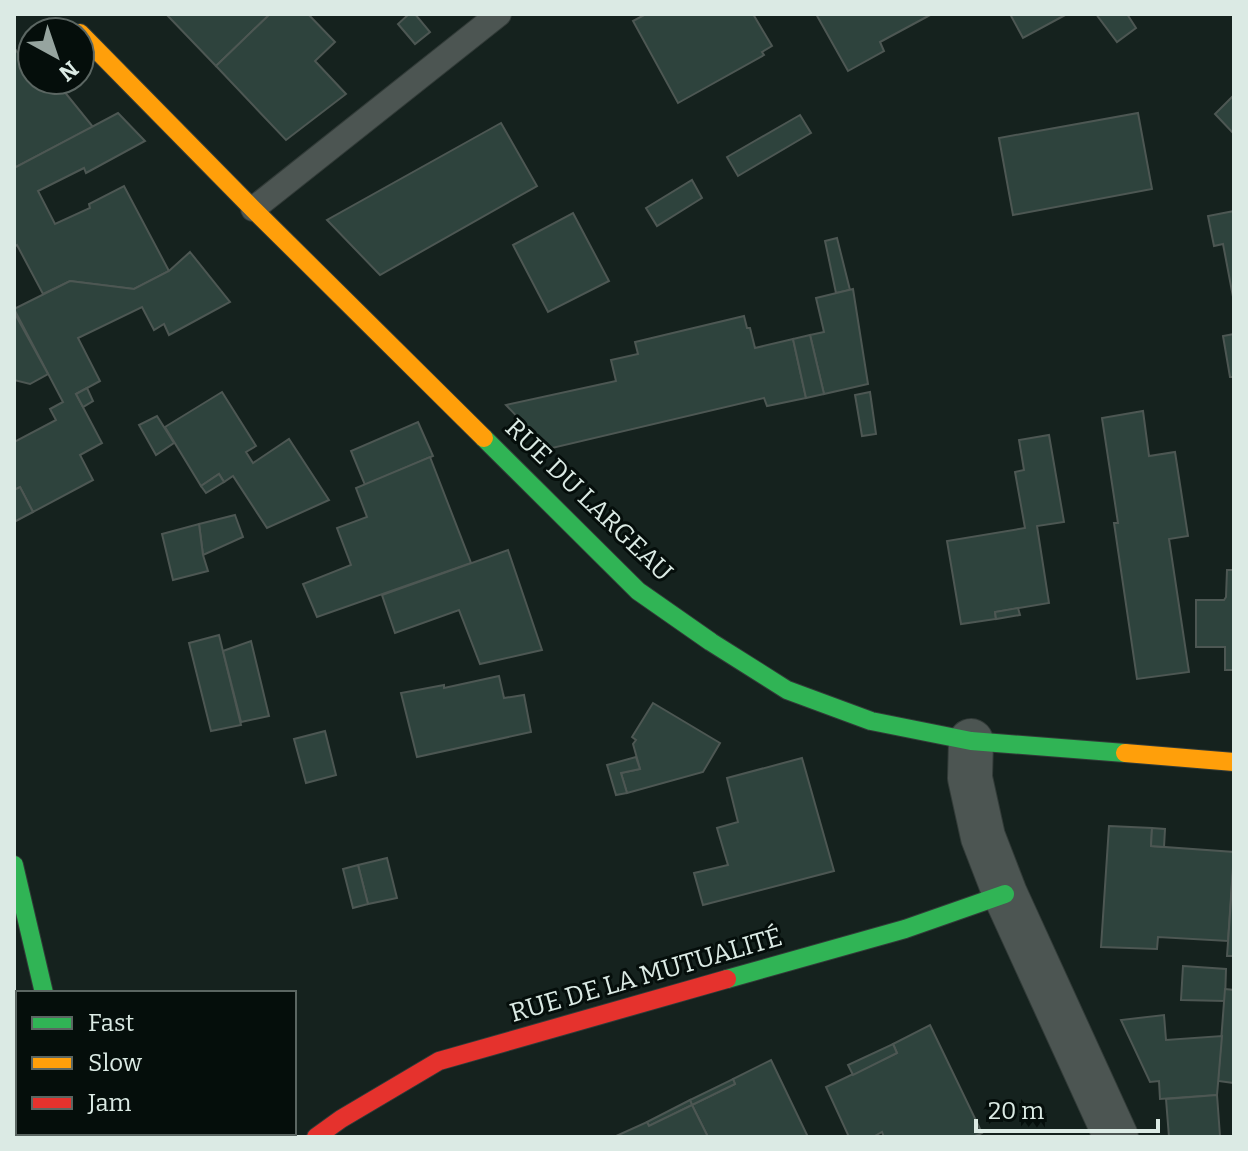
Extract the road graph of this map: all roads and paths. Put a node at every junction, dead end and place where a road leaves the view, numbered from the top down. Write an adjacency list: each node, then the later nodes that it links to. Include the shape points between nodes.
1 (499, 14): 3 (lane)
2 (96, 48): 3 (street, RUE DU LARGEAU)
3 (253, 209): 4 (street, RUE DU LARGEAU, via 638,591 787,690 871,721)
4 (971, 741): 5 (street, RUE DU LARGEAU); 7 (street, via 973,793)
5 (1234, 762)
6 (14, 865): 8 (street)
7 (1005, 894): 9 (street, RUE DE LA MUTUALITÉ, via 905,929 439,1061); 10 (street)
8 (44, 991)
9 (316, 1137)
10 (1116, 1137)

